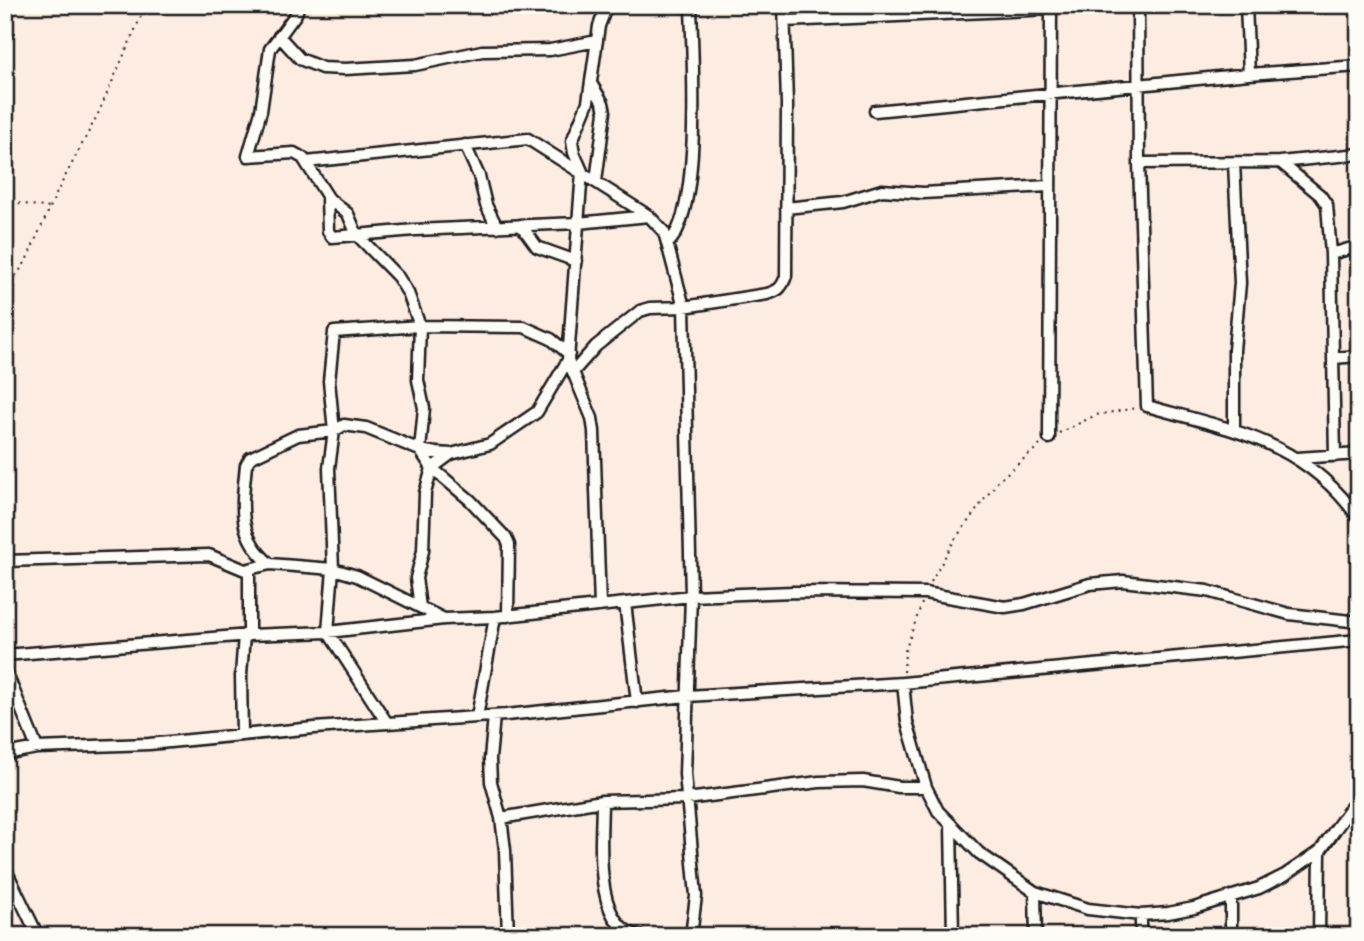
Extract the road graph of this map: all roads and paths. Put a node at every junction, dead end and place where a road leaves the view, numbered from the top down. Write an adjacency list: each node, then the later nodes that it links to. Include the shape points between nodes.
1 (9, 5): 10 (path)
2 (146, 5): 32 (path)
3 (607, 5): 13 (street)
4 (691, 5): 38 (street, via 693,110 688,187 678,233)
5 (784, 5): 11 (street)
6 (1139, 5): 17 (street)
7 (1245, 5): 15 (street)
8 (301, 6): 12 (street)
9 (1051, 7): 11 (street); 18 (street)
10 (5, 17)
11 (785, 21): 31 (street)
12 (279, 36): 13 (street, via 300,59 322,68 345,69 415,65 482,51 560,49); 22 (street, via 268,54 261,111 248,156 294,153)
13 (597, 41): 16 (street)
14 (1359, 66): 15 (street)
15 (1249, 74): 17 (street)
16 (592, 85): 26 (street, via 572,141); 27 (street, via 605,112)
17 (1140, 86): 18 (street); 24 (street)
18 (1049, 94): 19 (street); 28 (street)
19 (875, 111)
20 (465, 145): 22 (street); 26 (street, via 528,139); 36 (street)
21 (1359, 154): 23 (street)
22 (306, 162): 29 (street)
23 (1280, 162): 25 (street); 40 (street, via 1327,205)
24 (1139, 163): 25 (street); 49 (street)
25 (1234, 163): 50 (street, via 1240,283)
26 (582, 171): 27 (street); 34 (street)
27 (596, 181): 33 (street)
28 (1049, 186): 31 (street, via 923,193 882,190 843,202); 52 (street)
29 (327, 197): 37 (street, via 348,214); 37 (street, via 330,235)
30 (5, 201): 32 (path)
31 (786, 208): 43 (street, via 783,286 767,294)
32 (51, 209): 42 (path)
33 (649, 216): 34 (street); 38 (street)
34 (578, 223): 35 (street); 41 (street)
35 (521, 225): 36 (street); 41 (street, via 537,247)
36 (497, 227): 37 (street)
37 (357, 235): 44 (street, via 398,277)
38 (668, 243): 43 (street)
39 (1359, 246): 40 (street)
40 (1331, 254): 47 (street)
41 (576, 261): 46 (street)
42 (5, 302)
43 (684, 307): 48 (street, via 640,312 596,345); 65 (street)
44 (420, 327): 46 (street, via 524,327 551,339); 51 (street, via 335,331 329,381); 53 (street, via 418,380 424,408)
45 (1359, 356): 47 (street)
46 (569, 357): 48 (street); 54 (street, via 533,416 496,441)
47 (1333, 358): 56 (street)
48 (573, 372): 67 (street, via 594,432)
49 (1147, 406): 50 (street); 52 (path, via 1096,415)
50 (1234, 430): 57 (street)
51 (334, 431): 53 (street, via 344,425 366,428); 61 (street, via 298,435 247,463 242,515 253,547); 62 (street, via 329,468)
52 (1049, 438): 64 (path, via 998,481 955,539)
53 (420, 450): 54 (street); 58 (street)
54 (450, 454): 58 (street)
55 (1359, 454): 56 (street)
56 (1335, 456): 57 (street)
57 (1297, 458): 59 (street, via 1332,484)
58 (432, 468): 68 (street, via 416,578); 69 (street, via 506,538)
59 (1359, 519)
60 (5, 561): 63 (street, via 209,555)
61 (270, 564): 62 (street); 63 (street)
62 (333, 569): 68 (street); 73 (street)
63 (249, 570): 74 (street)
64 (925, 593): 65 (street); 72 (street, via 1005,607 1123,580 1207,592 1289,614); 78 (path, via 905,651)
65 (691, 596): 66 (street); 79 (street)
66 (625, 603): 67 (street); 80 (street)
67 (600, 606): 69 (street)
68 (420, 607): 71 (street)
69 (508, 616): 70 (street)
70 (495, 617): 71 (street); 82 (street)
71 (444, 619): 73 (street)
72 (1359, 622)
73 (328, 632): 74 (street); 83 (street)
74 (246, 635): 76 (street); 84 (street)
75 (1359, 640): 78 (street)
76 (5, 654)
77 (5, 669): 85 (street)
78 (903, 683): 79 (street); 87 (street, via 907,722)
79 (687, 696): 80 (street); 89 (street)
80 (637, 702): 81 (street)
81 (494, 716): 82 (street); 91 (street, via 491,782)
82 (477, 717): 83 (street)
83 (387, 723): 84 (street)
84 (242, 735): 85 (street)
85 (37, 748): 86 (street)
86 (5, 754)
87 (926, 787): 89 (street, via 819,782); 92 (street)
88 (1359, 796): 93 (street)
89 (687, 799): 90 (street); 101 (street, via 696,896)
90 (602, 801): 91 (street); 100 (street, via 605,902 625,930)
91 (500, 818): 99 (street)
92 (951, 824): 95 (street, via 979,853); 102 (street)
93 (1320, 851): 96 (street, via 1285,875); 106 (street)
94 (5, 868): 98 (street)
95 (1035, 892): 97 (street, via 1088,909); 103 (street)
96 (1230, 898): 97 (street); 105 (street)
97 (1141, 915): 104 (street)
98 (38, 936)
99 (508, 936)
100 (641, 936)
101 (691, 936)
102 (953, 936)
103 (1036, 936)
104 (1141, 936)
105 (1231, 936)
106 (1319, 936)

